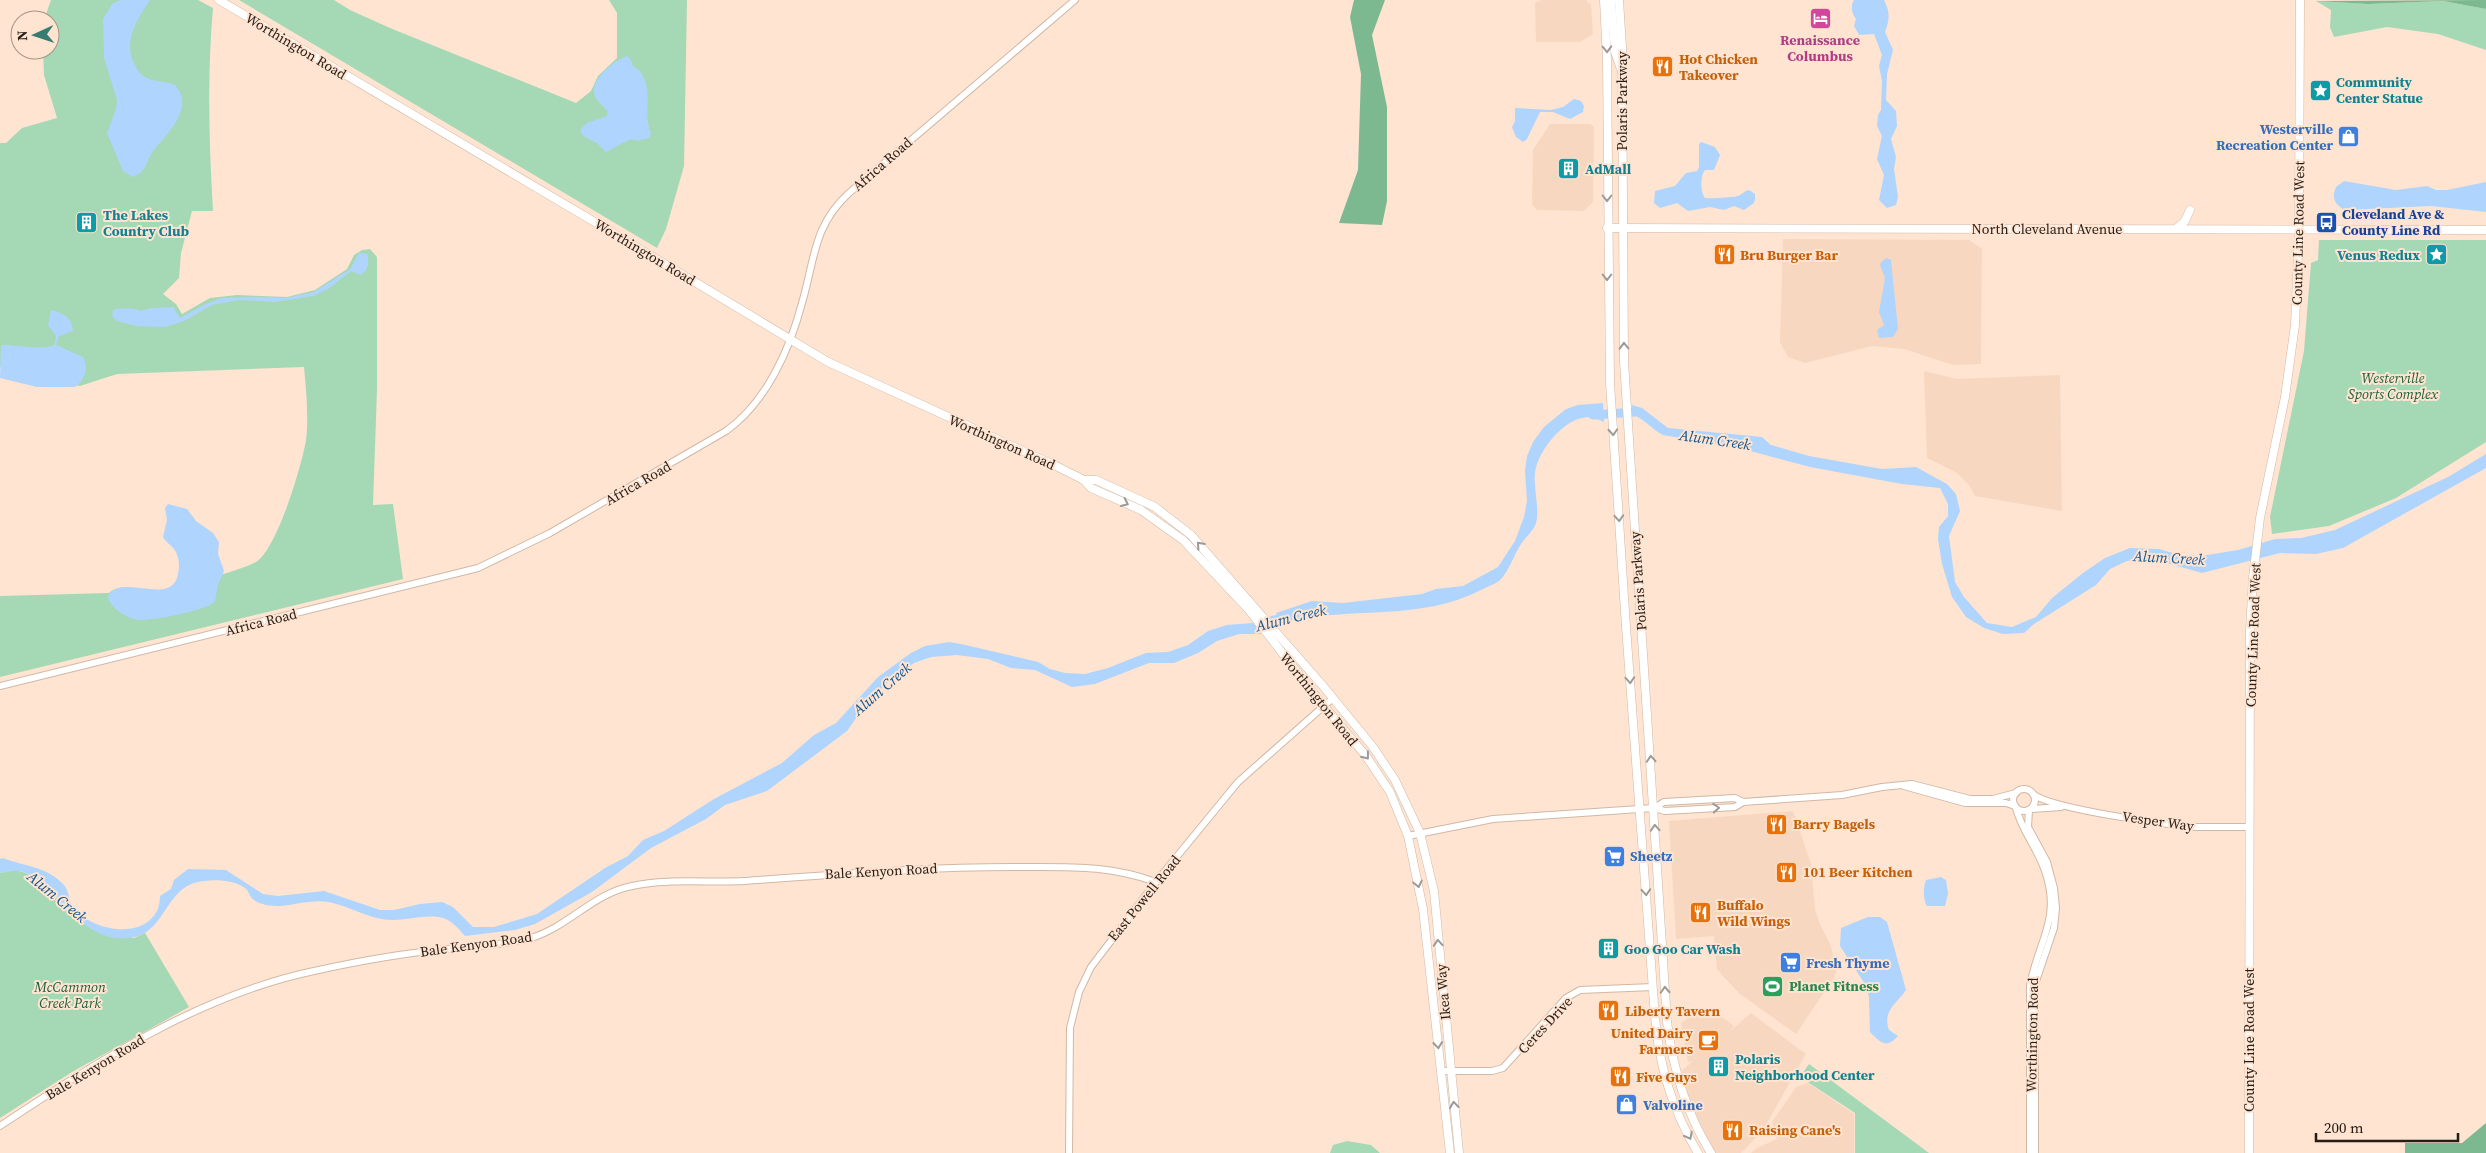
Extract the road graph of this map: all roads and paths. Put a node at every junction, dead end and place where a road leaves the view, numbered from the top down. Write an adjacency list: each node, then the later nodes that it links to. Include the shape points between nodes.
1 (219, 0): 14 (main road, Worthington Road)
2 (1075, 0): 14 (street, Africa Road, via 840,201 828,215)
3 (1604, 0): 8 (main road, Polaris Parkway, one-way to 8)
4 (1612, 0): 7 (main road, via 1615,52)
5 (1620, 0): 7 (main road, Polaris Parkway)
6 (2300, 0): 12 (main road, County Line Road West)
7 (1622, 71): 9 (main road, Polaris Parkway)
8 (1607, 228): 9 (main road, North Cleveland Avenue); 25 (main road, Polaris Parkway, one-way to 25, via 1610,395)
9 (1622, 228): 10 (main road, North Cleveland Avenue); 24 (main road, Polaris Parkway, one-way to 9, via 1630,469)
10 (2176, 229): 11 (main road, North Cleveland Avenue); 11 (main road, via 2190,210)
11 (2200, 229): 12 (main road, North Cleveland Avenue)
12 (2299, 229): 13 (main road, North Cleveland Avenue); 27 (main road, County Line Road West, via 2294,340 2260,518 2253,578)
13 (2486, 230)
14 (790, 340): 15 (main road, Worthington Road, via 828,362 1084,480 1091,488 1140,510 1209,560); 16 (street, Africa Road, via 751,410 735,425 551,533 490,564)
15 (1252, 608): 17 (main road, Worthington Road, via 1283,638); 18 (main road, Worthington Road)
16 (0, 686)
17 (1332, 698): 18 (street, East Powell Road); 28 (main road, Worthington Road, via 1383,760)
18 (1323, 706): 29 (main road, Worthington Road, one-way to 29, via 1374,767 1390,792); 30 (street, East Powell Road, via 1242,778)
19 (1898, 785): 20 (street, via 1920,785 1979,800); 22 (street, via 1965,803 2006,803); 24 (street, via 1842,795 1743,802 1735,798 1664,802)
20 (2016, 793): 21 (street, via 2025,789); 22 (street, via 2013,799)
21 (2033, 794): 23 (street, Vesper Way, via 2044,801); 26 (street, via 2035,800)
22 (2016, 807): 26 (street, via 2021,811); 40 (street, Worthington Road, via 2020,822 2042,864 2051,898 2047,935 2030,986)
23 (2067, 807): 26 (street, Vesper Way); 27 (street, Vesper Way, via 2195,827)
24 (1654, 808): 25 (street); 39 (main road, Polaris Parkway, one-way to 24, via 1684,1096 1670,1042)
25 (1640, 809): 28 (street, via 1493,819); 31 (main road, Polaris Parkway, one-way to 31)
26 (2030, 809): 41 (street, Worthington Road, via 2028,827 2047,862 2056,908 2054,928 2035,984)
27 (2250, 827): 42 (main road, County Line Road West)
28 (1420, 832): 29 (street); 33 (main road, Ikea Way, one-way to 28, via 1436,906)
29 (1408, 836): 32 (main road, Ikea Way, one-way to 32, via 1423,909)
30 (1156, 882): 34 (street, Bale Kenyon Road, via 1113,869 1006,866 631,886 612,892 532,938 343,965 275,981 218,1000 120,1051); 35 (street, East Powell Road, via 1096,959 1076,1000 1069,1035)
31 (1653, 987): 33 (street, Ceres Drive, via 1580,990 1566,998 1503,1068 1492,1072); 38 (main road, Polaris Parkway, one-way to 38, via 1663,1068 1676,1108)
32 (1441, 1071): 33 (street, Ceres Drive); 36 (main road, Ikea Way)
33 (1450, 1071): 37 (main road, Ikea Way, one-way to 33)
34 (0, 1126)
35 (1069, 1153)
36 (1450, 1153)
37 (1459, 1153)
38 (1698, 1153)
39 (1711, 1153)
40 (2030, 1153)
41 (2035, 1153)
42 (2249, 1153)

